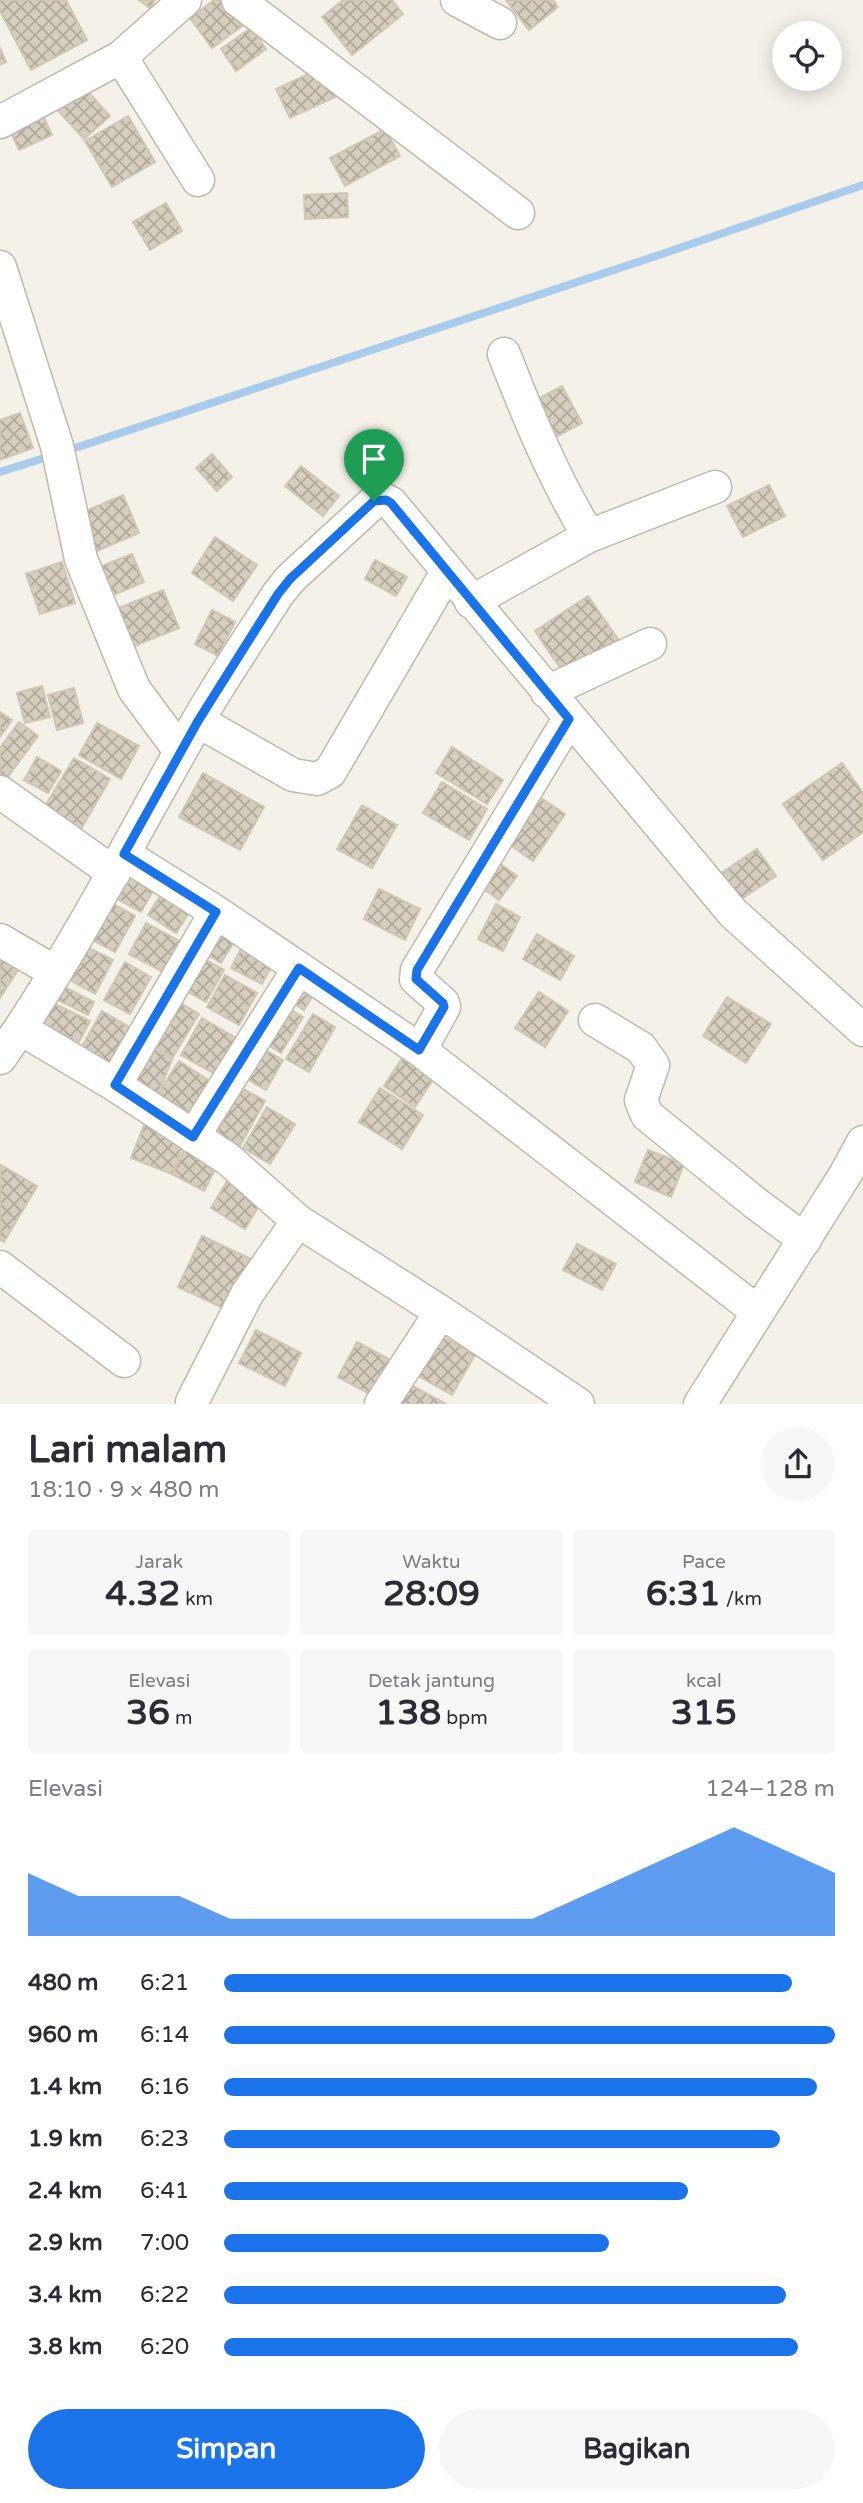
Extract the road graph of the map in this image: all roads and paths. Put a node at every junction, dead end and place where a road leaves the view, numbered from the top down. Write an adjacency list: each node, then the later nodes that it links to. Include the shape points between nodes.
1 (185, 0): 5 (street)
2 (238, 0): 8 (street)
3 (457, 0): 4 (street)
4 (499, 23)
5 (121, 57): 6 (street); 7 (street)
6 (0, 122)
7 (198, 180)
8 (518, 213)
9 (0, 267): 19 (street, via 59,455 81,559 134,688)
10 (504, 354): 12 (street, via 572,509)
11 (715, 487): 12 (street)
12 (589, 536): 14 (street)
13 (447, 572): 14 (street); 18 (street, via 330,772 317,779 293,775); 18 (street, via 391,503 374,501 290,579)
14 (471, 602): 16 (street)
15 (650, 644): 16 (street)
16 (547, 692): 17 (street)
17 (569, 719): 28 (street, via 733,913); 29 (street, via 417,970 416,979 444,1007)
18 (198, 721): 19 (street)
19 (180, 751): 21 (street)
20 (0, 792): 21 (street)
21 (119, 864): 22 (street); 25 (street)
22 (216, 912): 24 (street); 31 (street)
23 (0, 940): 25 (street)
24 (299, 968): 29 (street); 32 (street)
25 (55, 972): 27 (street)
26 (595, 1020): 36 (street, via 641,1048 653,1065 641,1100 647,1115)
27 (21, 1029): 30 (street); 31 (street)
28 (863, 1030)
29 (419, 1050): 39 (street)
30 (0, 1058)
31 (115, 1085): 32 (street)
32 (193, 1137): 35 (street, via 228,1159)
33 (863, 1142): 34 (street)
34 (854, 1184): 36 (street)
35 (298, 1221): 38 (street); 41 (street, via 247,1294)
36 (805, 1240): 39 (street)
37 (0, 1267): 40 (street)
38 (442, 1312): 42 (street); 43 (street)
39 (758, 1312): 44 (street)
40 (124, 1361)
41 (192, 1402)
42 (380, 1404)
43 (578, 1404)
44 (700, 1404)

